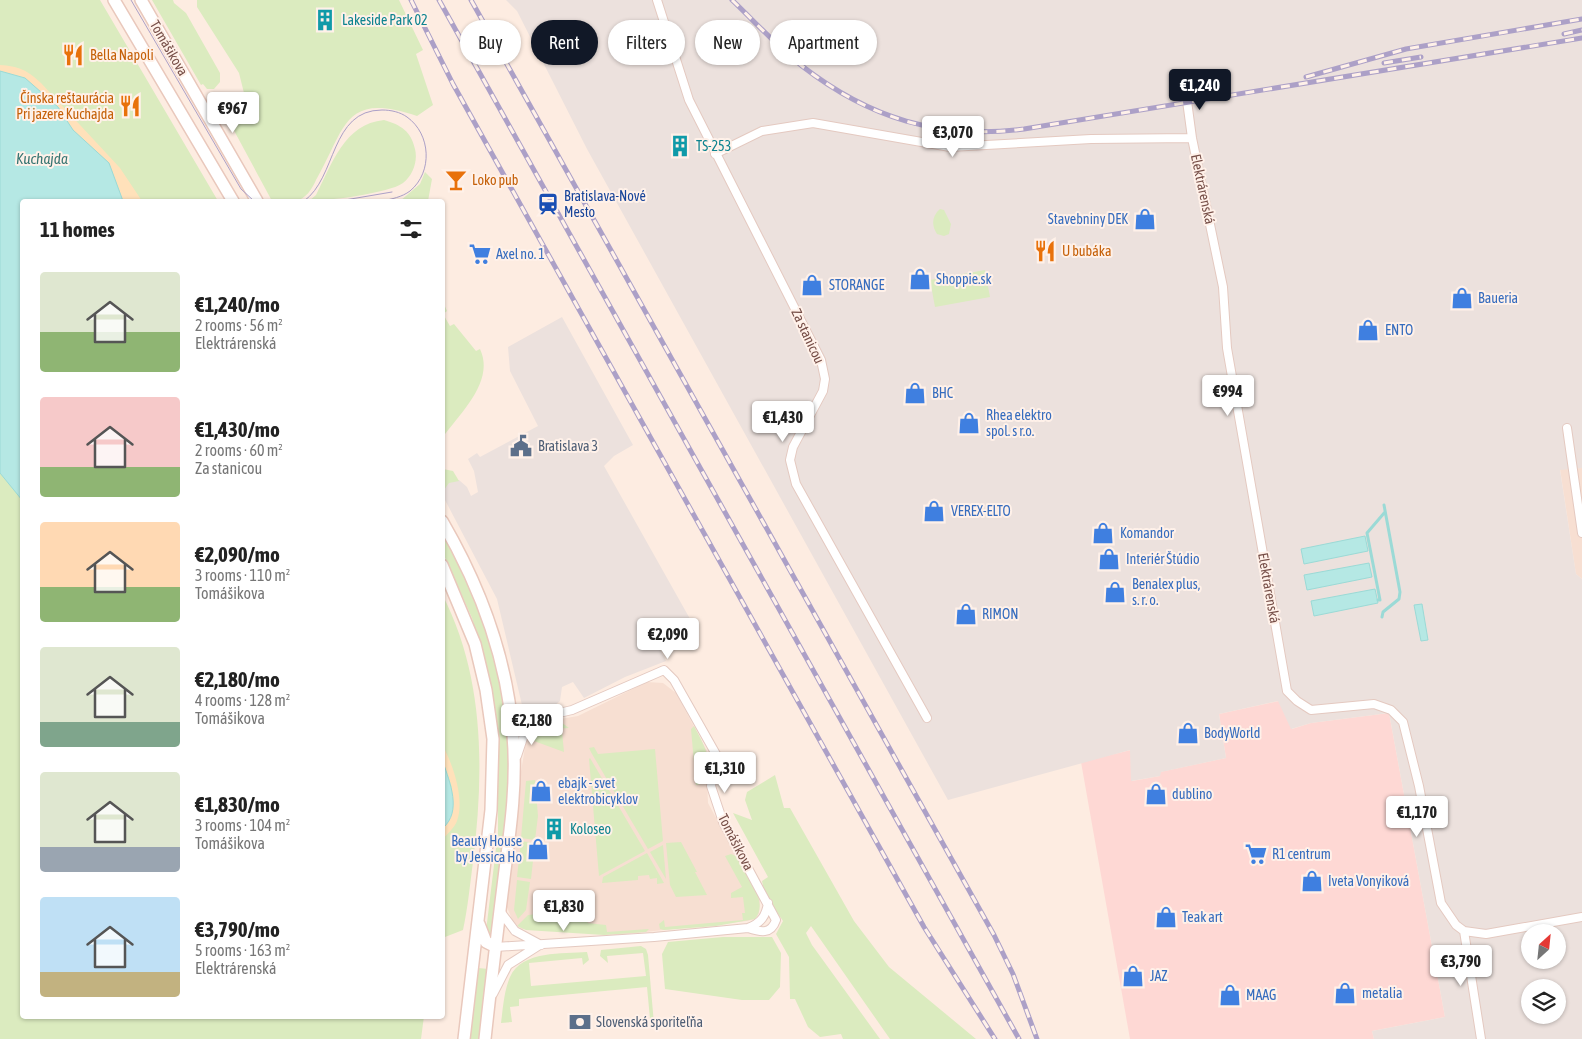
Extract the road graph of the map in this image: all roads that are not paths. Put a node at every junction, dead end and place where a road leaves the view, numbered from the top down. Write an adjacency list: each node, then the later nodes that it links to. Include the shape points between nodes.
1 (114, 0): 7 (main road, Tomášikova)
2 (141, 0): 8 (main road, Tomášikova)
3 (657, 0): 6 (street, Za stanicou, via 685,90)
4 (1186, 86): 5 (street, Elektrárenská)
5 (1192, 138): 6 (street, Elektrárenská, via 1091,139 950,147 813,123 762,131); 23 (street, Elektrárenská, via 1223,287 1227,348 1287,691 1311,710 1374,704 1391,710 1403,722 1419,786 1441,903 1450,919)
6 (715, 154): 15 (street, Za stanicou, via 816,348 824,370 823,391 791,454 790,467 796,484)
7 (232, 199)
8 (256, 199)
9 (1567, 428): 10 (street)
10 (1578, 474): 12 (street)
11 (445, 527): 14 (main road, via 471,575 488,618 503,668)
12 (1582, 533)
13 (445, 571): 21 (main road, via 475,644 492,728 492,799)
14 (510, 708): 16 (street); 17 (main road)
15 (927, 718)
16 (529, 720): 17 (street); 19 (street, Tomášikova, via 572,710 664,670 674,680 717,756 711,786 723,822 768,903)
17 (514, 764): 18 (main road, via 511,822)
18 (500, 911): 24 (street, via 515,931); 25 (main road)
19 (770, 915): 22 (street); 22 (street, via 776,920 768,931)
20 (1582, 917): 23 (street, via 1493,934)
21 (478, 923): 25 (main road, via 486,942); 26 (main road)
22 (748, 928): 24 (street)
23 (1464, 931): 30 (street)
24 (541, 945): 25 (street); 27 (street, via 508,965)
25 (496, 947): 26 (main road, via 486,949); 27 (main road)
26 (474, 960): 28 (main road)
27 (489, 1002): 29 (main road)
28 (464, 1039)
29 (485, 1039)
30 (1481, 1039)

